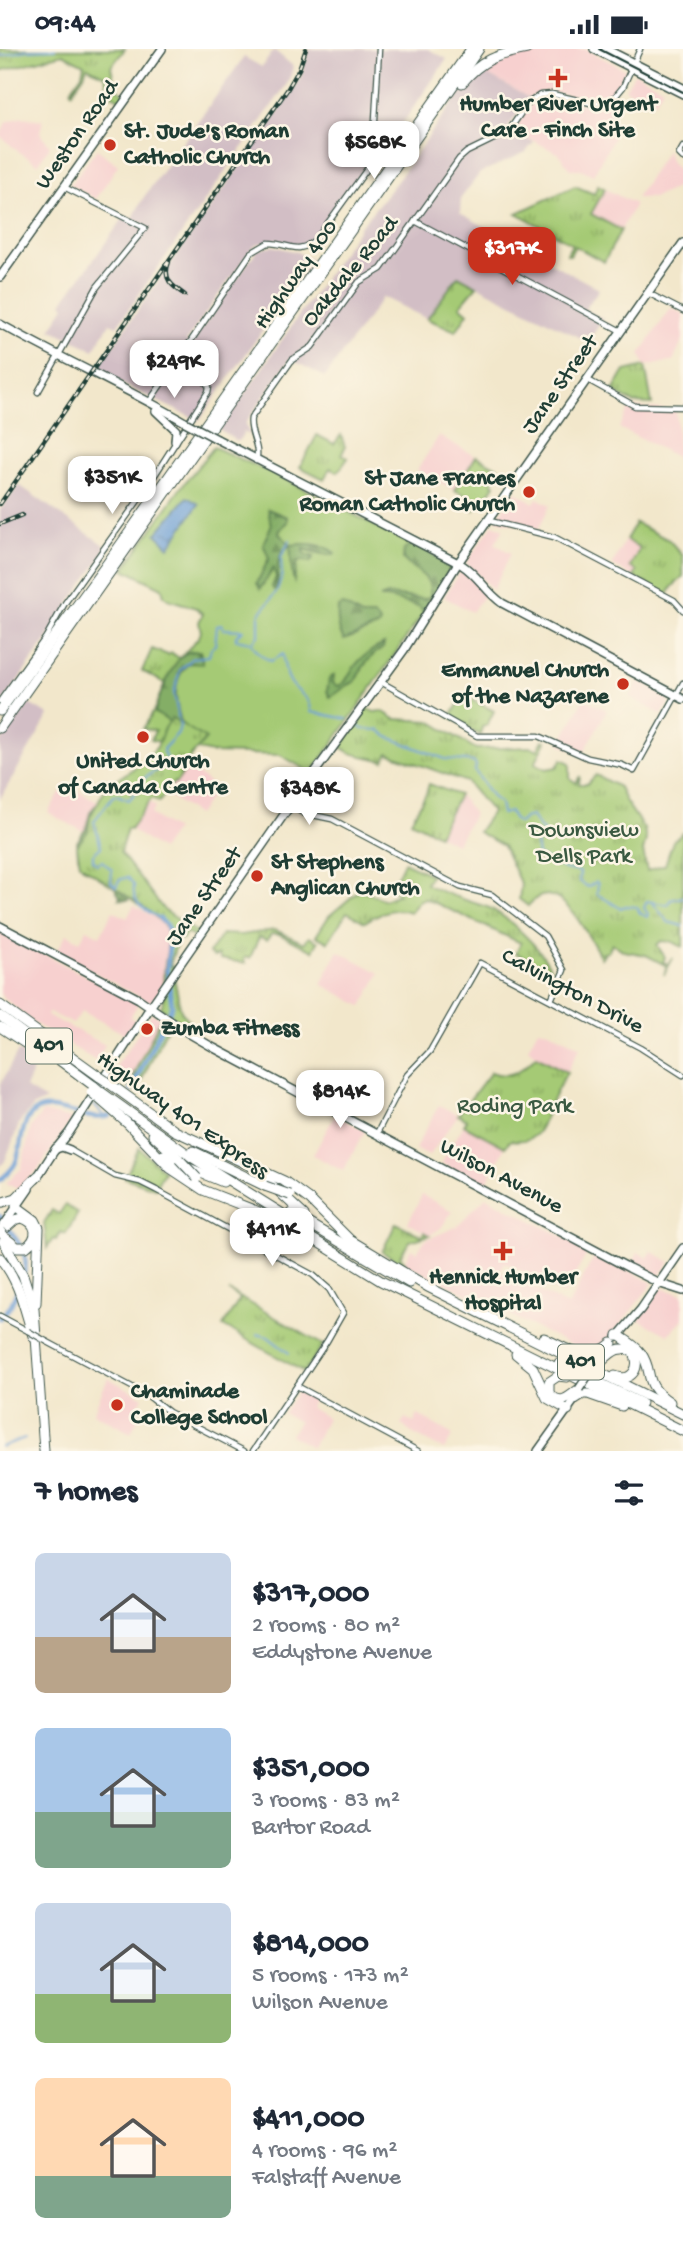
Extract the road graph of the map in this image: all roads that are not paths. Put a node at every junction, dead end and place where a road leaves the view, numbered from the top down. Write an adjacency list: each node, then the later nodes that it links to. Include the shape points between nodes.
1 (162, 49): 17 (main road, Weston Road)
2 (379, 49): 26 (street, via 373,155 367,169 311,244 295,249 268,243 253,251)
3 (464, 49): 11 (highway)
4 (471, 49): 11 (highway, Highway 400)
5 (479, 49): 14 (highway, Highway 400)
6 (527, 49): 14 (highway, via 482,63)
7 (594, 49): 10 (main road)
8 (606, 49): 10 (main road)
9 (640, 49): 10 (street)
10 (633, 66): 12 (main road); 13 (main road); 18 (street, Oakdale Road, via 623,87 605,103 550,94 533,99 508,132 464,154)
11 (448, 81): 43 (highway, Highway 400)
12 (683, 88)
13 (683, 94)
14 (433, 115): 44 (highway, Highway 400)
15 (683, 148): 16 (street, via 679,154)
16 (683, 158)
17 (64, 187): 20 (main road, Weston Road); 25 (street, via 145,228 97,287)
18 (415, 221): 24 (street); 34 (street, Oakdale Road, via 381,269 359,282 312,347 292,360 260,407 251,432)
19 (683, 243): 21 (main road, Jane Street)
20 (0, 277)
21 (648, 293): 22 (street); 24 (main road, Jane Street)
22 (683, 311)
23 (0, 324): 25 (main road)
24 (622, 331): 27 (main road, Jane Street)
25 (58, 355): 28 (street); 29 (main road)
26 (174, 363): 29 (street); 33 (street, via 209,387)
27 (588, 380): 30 (street, via 635,406); 35 (main road, Jane Street)
28 (38, 392)
29 (147, 403): 31 (main road); 32 (main road)
30 (683, 407)
31 (156, 411): 32 (main road); 33 (main road, via 176,430)
32 (184, 424): 34 (main road, bridge)
33 (175, 441): 42 (street)
34 (255, 459): 36 (main road)
35 (490, 521): 36 (main road, Jane Street); 37 (street, via 562,540 674,600)
36 (459, 566): 38 (main road, Jane Street); 40 (main road, via 508,606)
37 (683, 610)
38 (380, 682): 40 (street, via 477,736 539,736 588,758 634,771); 45 (main road, Jane Street)
39 (683, 683): 40 (street)
40 (675, 695): 41 (main road)
41 (683, 699)
42 (0, 701)
43 (0, 713)
44 (0, 728)
45 (292, 807): 47 (street, via 332,819 460,887 492,895 523,918 545,936 564,968); 49 (main road, Jane Street)
46 (0, 926): 49 (main road, Wilson Avenue)
47 (551, 1000): 52 (street, Calvington Drive); 58 (street, Calvington Drive, via 480,963 430,1051 407,1075)
48 (0, 1002): 53 (highway, 401)
49 (152, 1008): 56 (main road, Jane Street); 58 (main road, Wilson Avenue, via 214,1048)
50 (0, 1014): 53 (highway, Highway 401 Express / 401)
51 (0, 1025): 53 (highway, 401, via 46,1058)
52 (683, 1075)
53 (99, 1086): 54 (highway, Highway 401 Express / 401); 55 (highway, 401); 57 (highway, 401); 62 (highway, Highway 401 Express / 401)
54 (126, 1110): 65 (highway, Highway 401 Express / 401); 67 (highway, bridge, via 197,1178 218,1193)
55 (127, 1123): 65 (highway, via 170,1160); 67 (highway, 401, via 188,1182)
56 (70, 1129): 59 (main road, Jane Street); 60 (main road, Jane Street)
57 (175, 1132): 69 (highway, 401, via 284,1181); 70 (highway, via 258,1172 297,1210)
58 (377, 1133): 74 (main road, Wilson Avenue)
59 (62, 1142): 60 (main road, Jane Street); 61 (street)
60 (55, 1150): 61 (main road); 63 (main road, Jane Street)
61 (70, 1150): 82 (street, via 120,1179 144,1183 313,1275 329,1289 343,1313)
62 (192, 1151): 69 (highway, bridge, via 290,1195); 70 (highway, Highway 401 Express / 401)
63 (38, 1176): 64 (highway, via 16,1198); 66 (main road, Jane Street)
64 (0, 1203)
65 (266, 1203): 88 (highway, Highway 401 Express / 401, via 383,1276)
66 (21, 1205): 68 (main road, Jane Street); 79 (highway, via 35,1220 40,1237)
67 (275, 1217): 78 (highway, 401, via 381,1281)
68 (3, 1231): 68 (highway, via 21,1247 36,1236 32,1224 22,1218); 73 (highway)
69 (349, 1239): 76 (highway, 401)
70 (352, 1250): 87 (highway, Highway 401 Express / 401, via 426,1292)
71 (680, 1254): 74 (main road)
72 (0, 1258): 73 (highway)
73 (19, 1277): 79 (highway, via 34,1310)
74 (661, 1282): 75 (main road, Wilson Avenue); 80 (main road)
75 (683, 1290)
76 (478, 1312): 80 (highway, via 580,1354 598,1353); 81 (highway, 401)
77 (3, 1317): 79 (street)
78 (485, 1334): 84 (highway, 401); 86 (highway, via 527,1361 547,1398)
79 (35, 1335): 90 (highway); 91 (street)
80 (618, 1338): 81 (main road); 87 (highway, via 643,1356 657,1393)
81 (596, 1364): 83 (main road, bridge); 87 (highway, 401)
82 (298, 1386): 92 (street); 93 (street)
83 (580, 1389): 84 (highway, via 559,1401 548,1387 553,1378 563,1376); 85 (main road); 86 (main road)
84 (614, 1397): 89 (highway, 401)
85 (575, 1399): 86 (main road); 89 (highway, via 588,1394)
86 (566, 1410): 94 (main road)
87 (683, 1414)
88 (683, 1425)
89 (683, 1432)
90 (42, 1451)
91 (244, 1451)
92 (253, 1451)
93 (418, 1451)
94 (538, 1451)

